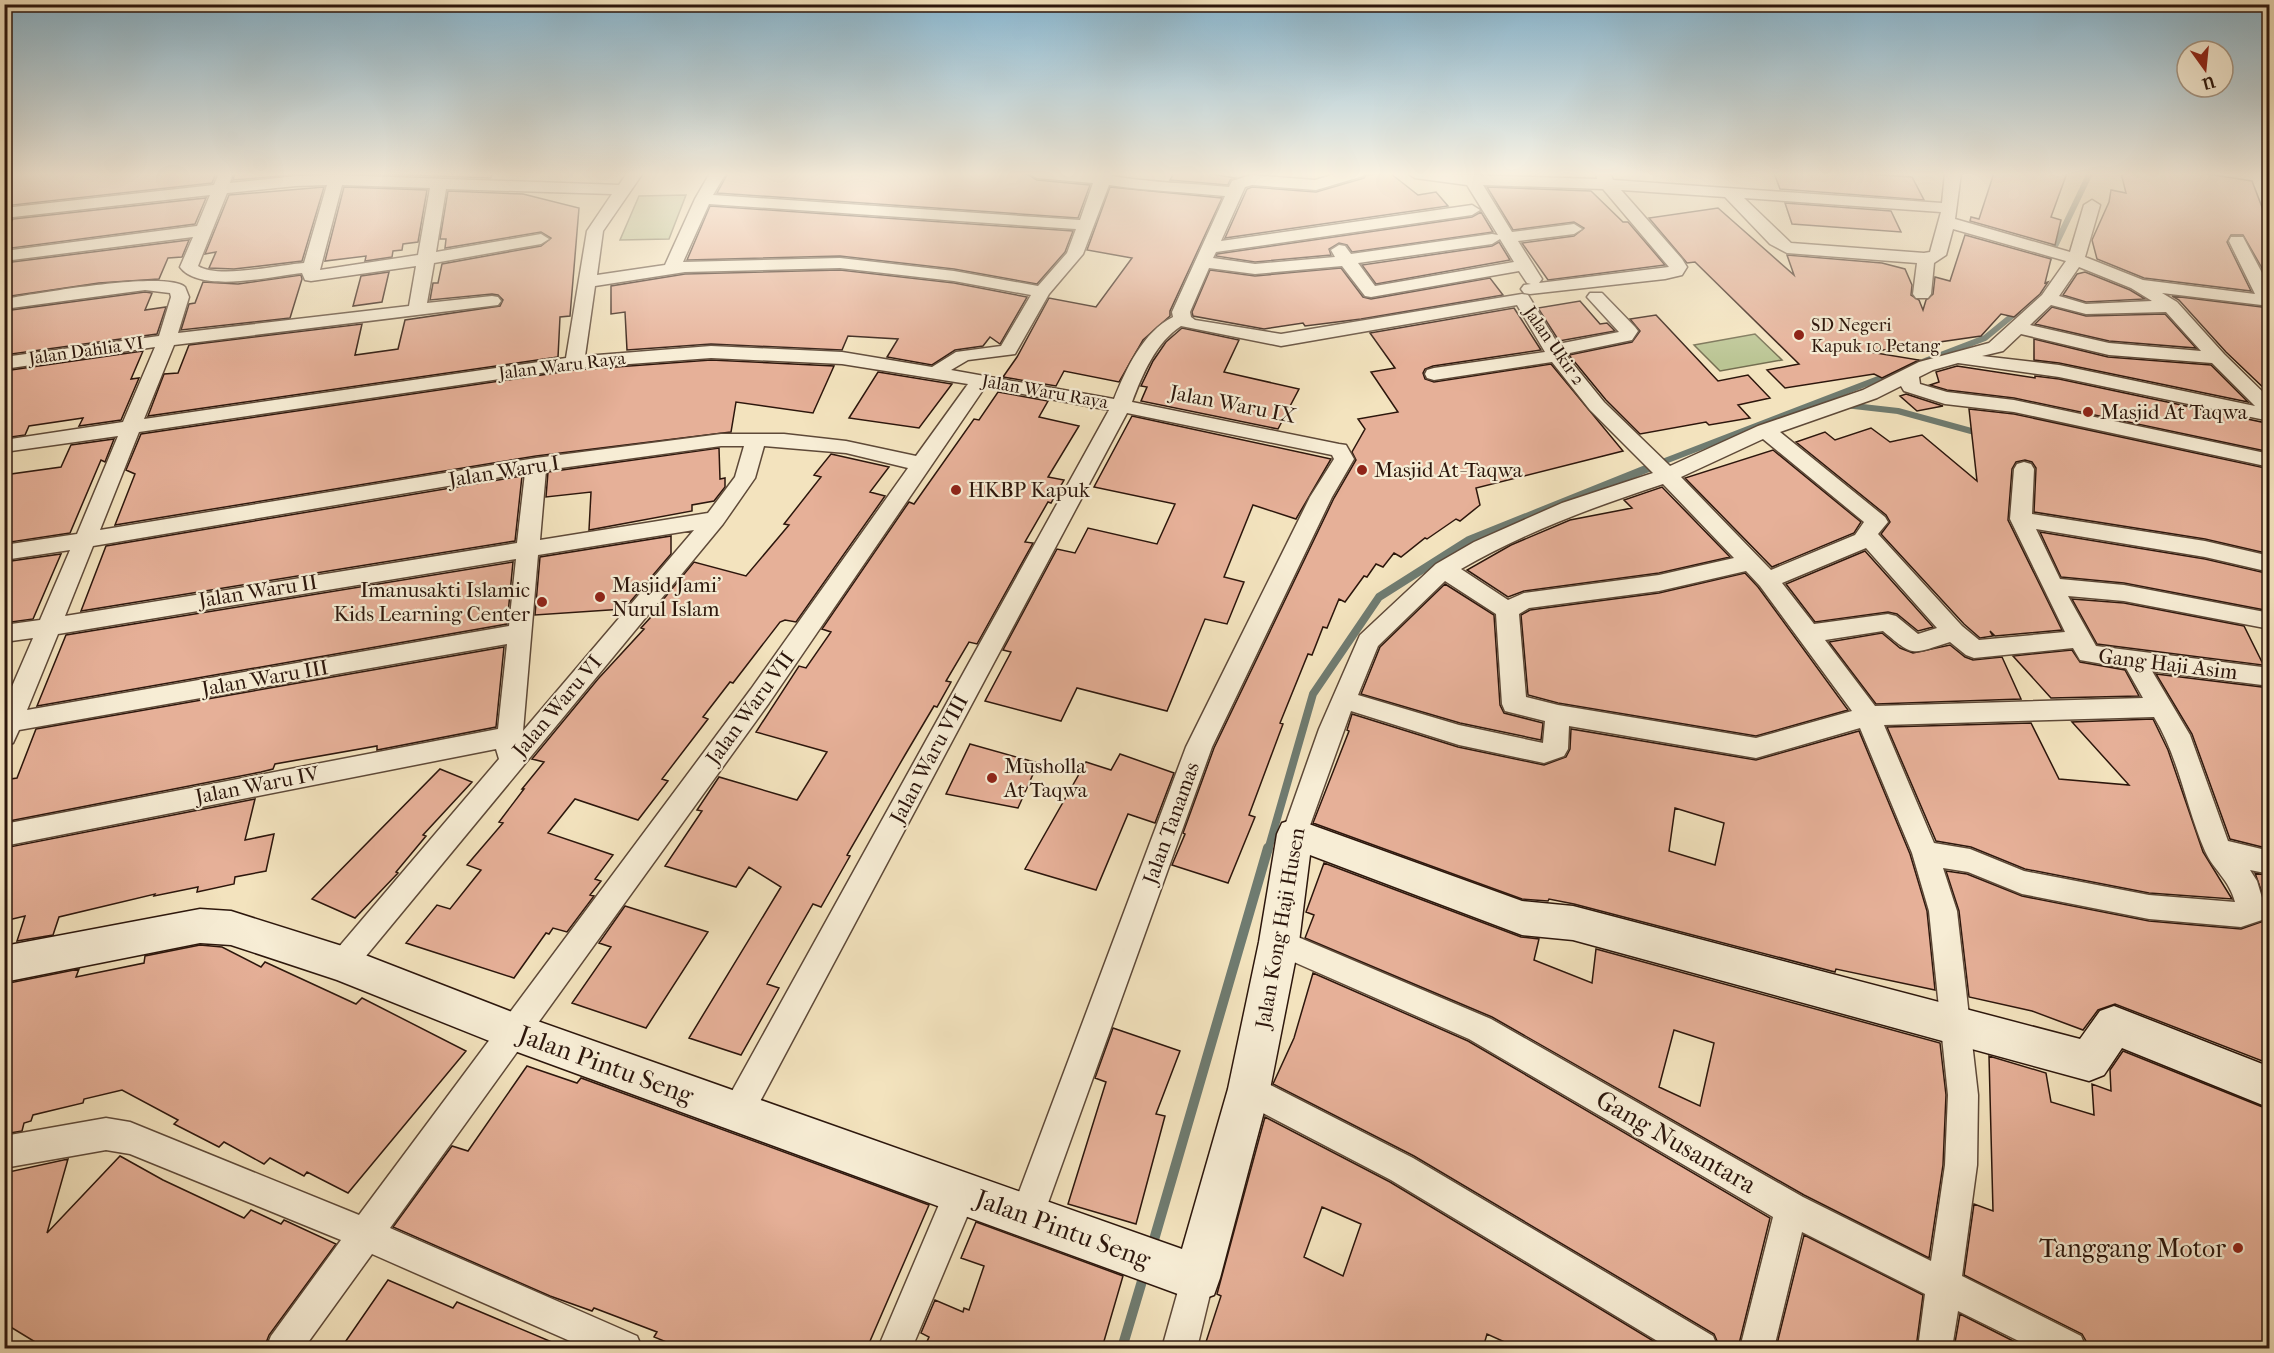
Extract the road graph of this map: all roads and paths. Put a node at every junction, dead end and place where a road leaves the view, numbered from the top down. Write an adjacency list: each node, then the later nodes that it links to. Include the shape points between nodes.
1 (158, 236): 21 (street)
2 (202, 236): 26 (street, via 189,267 199,274 220,277)
3 (320, 236): 26 (street)
4 (429, 236): 22 (street)
5 (594, 236): 29 (street)
6 (686, 236): 28 (street)
7 (1082, 236): 31 (street, via 1075,254)
8 (1215, 236): 20 (street)
9 (1298, 236): 20 (street)
10 (1327, 236): 24 (street)
11 (1515, 236): 17 (street)
12 (1653, 236): 32 (street, via 1676,263 1678,267 1672,273)
13 (1772, 236): 25 (street, via 1787,248)
14 (1943, 236): 25 (street, via 1938,255)
15 (2008, 236): 23 (street)
16 (2082, 236): 23 (street, Jalan Kong Haji Husen)
17 (1500, 238): 24 (street); 27 (street, Jalan Ukir 2); 32 (street)
18 (541, 239): 22 (street)
19 (2237, 241): 37 (street)
20 (1207, 255): 24 (street, via 1255,269); 41 (street, via 1181,312)
21 (4, 256)
22 (425, 258): 26 (street, via 311,276); 40 (street)
23 (2075, 258): 30 (street); 35 (street, Jalan Kong Haji Husen)
24 (1347, 259): 27 (street, via 1371,292)
25 (1929, 259): 33 (street)
26 (311, 267)
27 (1515, 267): 32 (street, Jalan Ukir 2)
28 (671, 270): 29 (street); 31 (street, via 840,263 954,276)
29 (586, 282): 47 (street)
30 (2137, 284): 37 (street); 39 (street)
31 (1042, 292): 49 (street, via 1008,350 972,352 945,364)
32 (1530, 292): 41 (street, via 1281,340 1190,324); 44 (street, Jalan Ukir 2)
33 (1922, 294)
34 (1596, 297): 44 (street, via 1629,332 1626,336)
35 (2048, 299): 39 (street, via 2086,309); 42 (street, Jalan Kong Haji Husen)
36 (492, 301): 40 (street, Jalan Dahlia VI)
37 (2268, 301)
38 (4, 304): 43 (street, via 145,285 168,286 179,291)
39 (2171, 306): 45 (street)
40 (417, 310): 43 (street, Jalan Dahlia VI)
41 (1182, 319): 53 (street, Jalan Waru VIII, via 1158,339 1130,379)
42 (2018, 328): 45 (street, via 2109,349); 46 (street, Jalan Kong Haji Husen, via 1996,347)
43 (167, 340): 48 (street, Jalan Dahlia VI); 56 (street)
44 (1555, 353): 50 (street); 64 (street, Jalan Ukir 2, via 1597,406)
45 (2217, 358): 54 (street)
46 (1949, 360): 51 (street, Jalan Kong Haji Husen); 55 (street, via 2059,371)
47 (575, 362): 49 (street, Jalan Waru Raya, via 711,352 842,358); 56 (street, Jalan Waru Raya)
48 (4, 363)
49 (936, 373): 52 (street, Jalan Waru Raya)
50 (1434, 374)
51 (1909, 374): 57 (street, Jalan Kong Haji Husen, via 1870,394); 61 (street, via 1911,387 1945,398 2013,406)
52 (980, 380): 53 (street, Jalan Waru Raya); 62 (street, Jalan Waru VII)
53 (1121, 406): 60 (street, Jalan Waru IX); 106 (street, Jalan Waru VIII)
54 (2270, 410)
55 (2270, 415)
56 (131, 427): 59 (street, Jalan Waru Raya); 69 (street)
57 (1765, 430): 64 (street, Jalan Kong Haji Husen); 68 (street, via 1878,522 1865,534)
58 (756, 439): 62 (street, Jalan Waru I, via 846,447); 63 (street, Jalan Waru I, via 721,440); 66 (street, Jalan Waru VI, via 745,478)
59 (4, 446)
60 (1335, 449): 110 (street, Jalan Tanamas, via 1344,459 1321,496 1199,747)
61 (2270, 461)
62 (922, 464): 103 (street, Jalan Waru VII, via 760,696)
63 (536, 465): 69 (street, Jalan Waru I); 70 (street)
64 (1660, 468): 72 (street, Jalan Ukir 2); 74 (street, Jalan Kong Haji Husen, via 1482,547)
65 (2024, 469): 67 (street, Gang Haji Asim)
66 (715, 519): 70 (street, Jalan Waru II); 93 (street, Jalan Waru VI)
67 (2021, 519): 73 (street, via 2205,549); 76 (street, Gang Haji Asim)
68 (1869, 538): 75 (street); 80 (street)
69 (86, 539): 71 (street, Jalan Waru I); 79 (street)
70 (528, 547): 79 (street, Jalan Waru II); 81 (street)
71 (4, 553)
72 (1750, 562): 75 (street, Jalan Ukir 2); 77 (street, via 1659,583 1524,601)
73 (2270, 564)
74 (1444, 569): 77 (street); 87 (street, Jalan Kong Haji Husen, via 1368,641)
75 (1768, 580): 83 (street, Jalan Ukir 2)
76 (2052, 586): 78 (street, via 2124,593); 84 (street, Gang Haji Asim)
77 (1507, 610): 89 (street, via 1514,704)
78 (2270, 621)
79 (51, 625): 82 (street, Jalan Waru II); 91 (street)
80 (1954, 632): 83 (street, via 1914,644 1888,622); 84 (street, via 1974,649)
81 (520, 633): 91 (street, Jalan Waru III); 92 (street)
82 (4, 634)
83 (1807, 634): 90 (street, Jalan Ukir 2)
84 (2080, 639): 85 (street, Gang Haji Asim, via 2088,654)
85 (2132, 658): 86 (street, Gang Haji Asim); 88 (street)
86 (2270, 677)
87 (1344, 700): 89 (street, via 1459,735 1544,753 1555,750); 94 (street, Jalan Kong Haji Husen)
88 (2159, 707): 90 (street); 96 (street, via 2178,735)
89 (1558, 715): 90 (street, via 1756,748)
90 (1869, 716): 97 (street, Jalan Ukir 2)
91 (8, 729)
92 (510, 736): 93 (street); 95 (street, Jalan Waru IV)
93 (507, 767): 101 (street, Jalan Waru VI)
94 (1295, 834): 99 (street, Jalan Kong Haji Husen); 102 (street, via 1522,918 1573,923)
95 (4, 835)
96 (2218, 850): 97 (street, via 2242,881 2252,911 2241,915 2149,907 2022,882 1970,861); 98 (street)
97 (1924, 853): 102 (street, Jalan Ukir 2, via 1943,911)
98 (2270, 863)
99 (1279, 942): 105 (street, Jalan Kong Haji Husen); 109 (street, Gang Nusantara, via 1480,1029)
100 (4, 964): 101 (street, Jalan Pintu Seng, via 217,926)
101 (342, 964): 103 (street, Jalan Pintu Seng)
102 (1955, 1023): 104 (street, via 2089,1060 2114,1025); 113 (street, Jalan Ukir 2, via 1963,1095 1961,1165)
103 (512, 1031): 106 (street, Jalan Pintu Seng); 111 (street, Jalan Waru VII)
104 (2270, 1088)
105 (1250, 1089): 112 (street, Jalan Kong Haji Husen); 118 (street, via 1402,1169)
106 (737, 1113): 108 (street, Jalan Pintu Seng)
107 (4, 1152): 111 (street, via 106,1134 130,1138)
108 (961, 1193): 110 (street, Jalan Pintu Seng); 116 (street)
109 (1791, 1209): 113 (street, Gang Nusantara); 119 (street)
110 (1027, 1216): 112 (street, Jalan Pintu Seng)
111 (366, 1234): 114 (street, Jalan Waru VII); 115 (street)
112 (1189, 1274): 117 (street, Jalan Kong Haji Husen)
113 (1945, 1287): 120 (street, Jalan Ukir 2); 121 (street, Gang Nusantara)
114 (283, 1348)
115 (625, 1348)
116 (895, 1348)
117 (1181, 1348)
118 (1701, 1348)
119 (1756, 1348)
120 (1935, 1348)
121 (2069, 1348)

